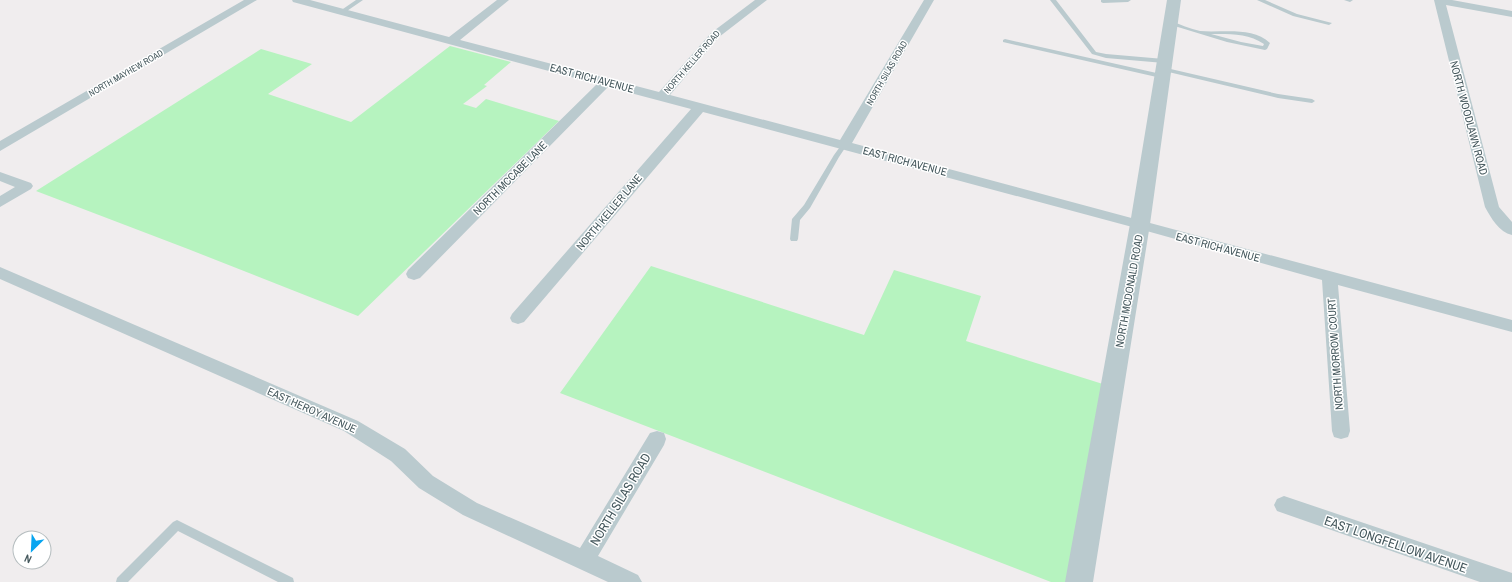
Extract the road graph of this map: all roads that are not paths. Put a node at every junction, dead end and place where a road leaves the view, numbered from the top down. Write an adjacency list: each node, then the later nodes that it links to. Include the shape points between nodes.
1 (252, 0): 26 (street, NORTH MAYHEW ROAD)
2 (297, 0): 13 (street, EAST RICH AVENUE)
3 (360, 0): 13 (lane)
4 (504, 0): 18 (street)
5 (762, 0): 22 (street, NORTH KELLER ROAD, via 715,35)
6 (929, 0): 25 (street, NORTH SILAS ROAD)
7 (1053, 0): 20 (lane, via 1094,53)
8 (1128, 0): 12 (lane)
9 (1172, 0): 15 (street, NORTH MCDONALD ROAD)
10 (1260, 0): 16 (lane, via 1295,15)
11 (1439, 0): 14 (street); 30 (street, NORTH WOODLAWN ROAD, via 1492,207 1497,216)
12 (1103, 1)
13 (342, 12): 18 (street, EAST RICH AVENUE)
14 (1512, 14)
15 (1170, 23): 17 (lane); 20 (street, NORTH MCDONALD ROAD)
16 (1328, 23)
17 (1201, 32): 17 (lane, via 1253,47 1265,48 1267,43 1247,35)
18 (451, 41): 21 (street, EAST RICH AVENUE)
19 (1006, 42): 20 (lane)
20 (1163, 69): 23 (lane, via 1278,96); 29 (street, NORTH MCDONALD ROAD)
21 (606, 82): 22 (street, EAST RICH AVENUE); 33 (street, NORTH MCCABE LANE)
22 (662, 97): 24 (street, EAST RICH AVENUE)
23 (1312, 101)
24 (700, 107): 25 (street, EAST RICH AVENUE); 35 (street, NORTH KELLER LANE)
25 (844, 145): 29 (street, EAST RICH AVENUE); 31 (lane, via 807,206 796,219)
26 (0, 147)
27 (0, 176): 28 (street, via 26,186)
28 (0, 202)
29 (1140, 224): 34 (street, EAST RICH AVENUE); 44 (street, NORTH MCDONALD ROAD)
30 (1512, 230)
31 (794, 239)
32 (0, 273): 40 (street, EAST HEROY AVENUE, via 351,426 398,455 426,482 470,509)
33 (414, 274)
34 (1330, 277): 36 (street, EAST RICH AVENUE); 37 (street, NORTH MORROW COURT)
35 (518, 318)
36 (1512, 326)
37 (1341, 431)
38 (657, 438): 40 (street, NORTH SILAS ROAD)
39 (1284, 505): 45 (street, EAST LONGFELLOW AVENUE)
40 (584, 560): 43 (street, EAST HEROY AVENUE)
41 (121, 582): 42 (lane, via 177,525)
42 (289, 582)
43 (631, 582)
44 (1079, 582)
45 (1508, 582)

